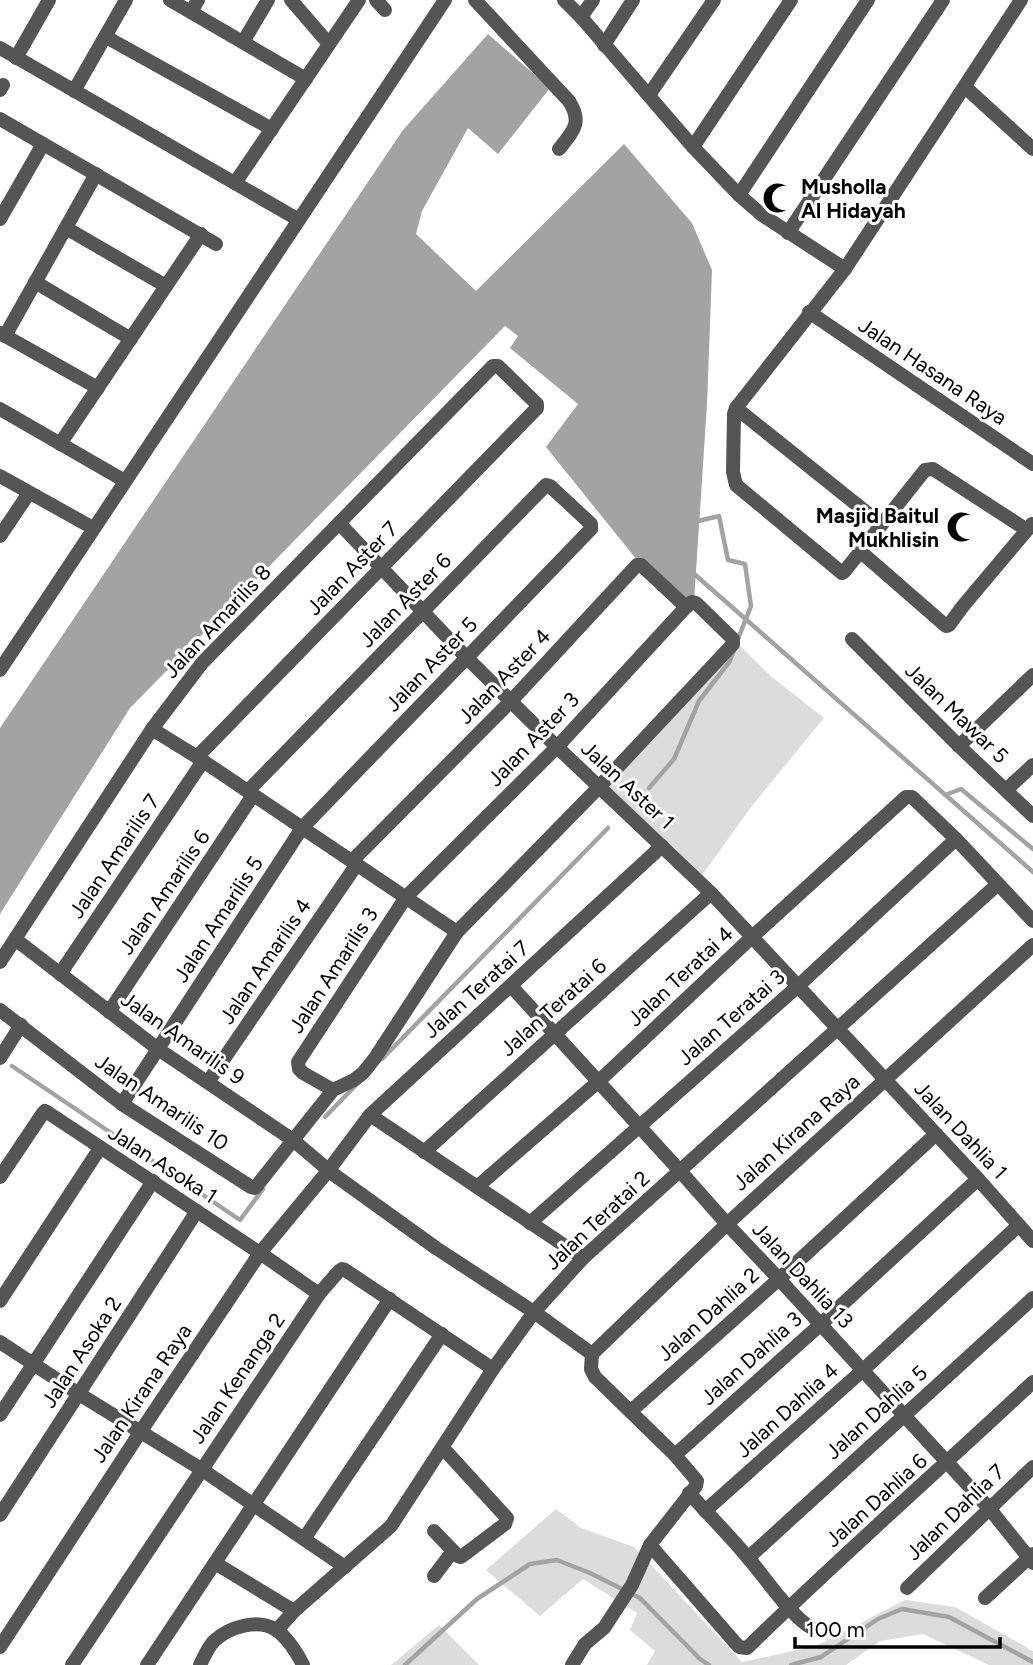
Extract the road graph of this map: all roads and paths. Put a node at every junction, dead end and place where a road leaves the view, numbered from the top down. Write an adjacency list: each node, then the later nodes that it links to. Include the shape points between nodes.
1 (49, 0): 24 (street)
2 (126, 0): 19 (street)
3 (170, 0): 17 (street)
4 (268, 0): 20 (street)
5 (291, 0): 21 (street)
6 (359, 0): 21 (street)
7 (445, 0): 39 (street)
8 (475, 0): 33 (street, via 575,111 573,131)
9 (564, 0): 18 (street)
10 (593, 0): 18 (street)
11 (633, 0): 22 (street)
12 (713, 0): 28 (street)
13 (791, 0): 32 (street)
14 (868, 0): 37 (street)
15 (943, 0): 41 (street)
16 (1021, 0): 26 (street)
17 (195, 6): 20 (street)
18 (581, 18): 22 (street)
19 (106, 37): 27 (street); 30 (street)
20 (243, 42): 25 (street)
21 (329, 44): 25 (street)
22 (604, 45): 28 (street)
23 (0, 48): 24 (street)
24 (16, 58): 27 (street)
25 (306, 79): 30 (street)
26 (965, 87): 34 (street); 44 (street)
27 (74, 91): 36 (street)
28 (649, 95): 32 (street)
29 (0, 119): 31 (street)
30 (272, 129): 36 (street)
31 (43, 144): 35 (street); 38 (street)
32 (693, 147): 37 (street)
33 (559, 149)
34 (1033, 149)
35 (96, 174): 40 (street); 42 (street)
36 (235, 183): 39 (street)
37 (739, 195): 41 (street)
38 (0, 219)
39 (299, 220): 57 (street)
40 (66, 228): 45 (street); 46 (street)
41 (788, 233): 44 (street)
42 (201, 234): 43 (street); 46 (street)
43 (216, 244)
44 (845, 269): 47 (street)
45 (35, 282): 48 (street); 49 (street)
46 (166, 286): 49 (street)
47 (809, 312): 52 (street); 55 (street, Jalan Hasana Raya)
48 (3, 335): 51 (street)
49 (131, 338): 51 (street)
50 (494, 366): 59 (street, Jalan Amarilis 8); 66 (street, Jalan Aster 7, via 537,408)
51 (98, 388): 54 (street)
52 (736, 408): 60 (street); 65 (street, via 736,485 839,572)
53 (0, 409): 54 (street)
54 (61, 444): 57 (street)
55 (1033, 464)
56 (0, 477): 58 (street)
57 (125, 481): 62 (street)
58 (29, 493): 62 (street); 64 (street)
59 (340, 523): 66 (street, Jalan Aster 1); 74 (street, Jalan Amarilis 8, via 202,663)
60 (881, 524): 61 (street, via 925,470 933,469); 65 (street)
61 (1030, 527): 65 (street, via 946,626)
62 (93, 528): 71 (street)
63 (591, 530): 68 (street, Jalan Aster 6, via 590,524 546,485); 70 (street, Jalan Aster 5)
64 (0, 536)
65 (861, 552)
66 (382, 568): 68 (street, Jalan Aster 1); 77 (street, Jalan Aster 7)
67 (687, 607): 73 (street, Jalan Aster 4, via 637,565); 76 (street, Jalan Aster 3); 79 (street, via 696,603 733,644)
68 (423, 612): 70 (street, Jalan Aster 1); 81 (street, Jalan Aster 6)
69 (852, 639): 75 (street, Jalan Mawar 5)
70 (466, 657): 73 (street, Jalan Aster 1); 83 (street, Jalan Aster 5)
71 (0, 670)
72 (1033, 675): 75 (street)
73 (510, 701): 76 (street, Jalan Aster 1); 86 (street, Jalan Aster 4)
74 (152, 729): 77 (street); 93 (street, Jalan Amarilis 8)
75 (959, 746): 80 (street, Jalan Mawar 5)
76 (557, 747): 79 (street, Jalan Aster 1); 89 (street, Jalan Aster 3)
77 (200, 759): 81 (street); 96 (street, Jalan Amarilis 7)
78 (1033, 765): 80 (street)
79 (599, 787): 85 (street, Jalan Aster 1); 91 (street)
80 (1006, 790): 82 (street, Jalan Mawar 5)
81 (251, 793): 83 (street); 100 (street, Jalan Amarilis 6)
82 (1033, 816)
83 (302, 828): 86 (street); 104 (street, Jalan Amarilis 5)
84 (956, 839): 87 (street); 92 (street, Jalan Teratai 4, via 912,797 906,797); 98 (street, Jalan Teratai 3)
85 (662, 846): 88 (street, Jalan Aster 1); 97 (street, Jalan Teratai 7)
86 (355, 863): 89 (street); 107 (street, Jalan Amarilis 4)
87 (998, 884): 90 (street); 102 (street, Jalan Teratai 2)
88 (711, 893): 92 (street, Jalan Aster 1); 103 (street, Jalan Teratai 6)
89 (406, 897): 91 (street); 109 (street, Jalan Amarilis 3, via 298,1062 303,1073)
90 (1033, 921)
91 (457, 932): 109 (street, via 375,1058 354,1080)
92 (752, 937): 98 (street, Jalan Aster 1); 108 (street, Jalan Teratai 4)
93 (15, 939): 95 (street, Jalan Amarilis 8); 96 (street, Jalan Amarilis 9)
94 (1033, 945): 106 (street, Jalan Kirana Raya)
95 (0, 962)
96 (60, 974): 100 (street, Jalan Amarilis 9)
97 (511, 986): 103 (street, Jalan Dahlia 13); 111 (street, Jalan Teratai 7)
98 (797, 987): 102 (street, Jalan Aster 1); 112 (street, Jalan Teratai 3)
99 (0, 1010): 101 (street, Jalan Amarilis 10)
100 (109, 1012): 104 (street, Jalan Amarilis 9)
101 (21, 1025): 105 (street); 110 (street, Jalan Amarilis 10)
102 (837, 1028): 106 (street, Jalan Aster 1); 118 (street, Jalan Teratai 2)
103 (554, 1033): 108 (street, Jalan Dahlia 13); 116 (street, Jalan Teratai 6)
104 (158, 1049): 107 (street, Jalan Amarilis 9); 110 (street, Jalan Amarilis 5)
105 (0, 1058)
106 (885, 1079): 113 (street, Jalan Dahlia 1); 125 (street, Jalan Kirana Raya)
107 (208, 1082): 114 (street, Jalan Amarilis 9)
108 (598, 1082): 112 (street, Jalan Dahlia 13); 122 (street, Jalan Teratai 4)
109 (333, 1090): 114 (street)
110 (122, 1104): 114 (street, Jalan Amarilis 10, via 254,1188)
111 (370, 1115): 116 (street); 117 (street, Jalan Teratai 7)
112 (639, 1125): 118 (street, Jalan Dahlia 13); 124 (street, Jalan Teratai 3)
113 (936, 1134): 120 (street, Jalan Dahlia 1); 130 (street, Jalan Dahlia 2)
114 (293, 1140): 117 (street, Jalan Amarilis 9)
115 (100, 1148): 119 (street, Jalan Asoka 1, via 45,1111); 121 (street, Jalan Asoka 1); 134 (street)
116 (425, 1152): 122 (street)
117 (328, 1171): 128 (street, Jalan Kirana Raya); 135 (street, Jalan Amarilis 9)
118 (680, 1171): 125 (street, Jalan Dahlia 13); 129 (street, Jalan Teratai 2)
119 (0, 1177)
120 (978, 1179): 126 (street, Jalan Dahlia 1); 136 (street, Jalan Dahlia 3)
121 (153, 1181): 123 (street, Jalan Asoka 1); 140 (street)
122 (477, 1188): 124 (street)
123 (197, 1211): 128 (street, Jalan Asoka 1); 144 (street, Jalan Asoka 2)
124 (530, 1223): 129 (street)
125 (727, 1224): 130 (street, Jalan Dahlia 13); 139 (street, Jalan Kirana Raya)
126 (1019, 1225): 127 (street, Jalan Dahlia 1); 142 (street, Jalan Dahlia 4)
127 (1033, 1241)
128 (260, 1253): 131 (street, Jalan Asoka 1); 148 (street, Jalan Kirana Raya)
129 (583, 1258): 135 (street, Jalan Teratai 2)
130 (779, 1279): 136 (street, Jalan Dahlia 13); 145 (street, Jalan Dahlia 2)
131 (319, 1294): 133 (street, Jalan Kenanga 2, via 342,1269); 153 (street, Jalan Kenanga 2)
132 (1033, 1298): 147 (street, Jalan Dahlia 5)
133 (390, 1299): 137 (street, Jalan Kenanga 2); 155 (street)
134 (0, 1301)
135 (534, 1312): 139 (street, Jalan Amarilis 9); 141 (street, Jalan Teratai 2)
136 (821, 1324): 142 (street, Jalan Dahlia 13); 150 (street, Jalan Dahlia 3)
137 (442, 1335): 141 (street, Jalan Kenanga 2); 160 (street)
138 (0, 1342): 140 (street)
139 (592, 1354): 145 (street, via 595,1377)
140 (34, 1364): 144 (street); 146 (street)
141 (493, 1369): 149 (street, Jalan Teratai 2)
142 (863, 1370): 147 (street, Jalan Dahlia 13); 157 (street, Jalan Dahlia 4)
143 (1033, 1382): 151 (street, Jalan Dahlia 6)
144 (79, 1394): 148 (street); 158 (street, Jalan Asoka 2)
145 (631, 1412): 150 (street)
146 (0, 1415)
147 (904, 1415): 151 (street, Jalan Dahlia 13); 163 (street, Jalan Dahlia 5)
148 (141, 1431): 153 (street); 174 (street, Jalan Kirana Raya)
149 (443, 1448): 162 (street, via 508,1518 464,1556); 166 (street, Jalan Teratai 2, via 391,1526)
150 (676, 1454): 154 (street)
151 (948, 1463): 156 (street, Jalan Dahlia 13); 170 (street, Jalan Dahlia 6)
152 (1033, 1467): 156 (street, Jalan Dahlia 7)
153 (201, 1469): 155 (street); 175 (street, Jalan Kenanga 2)
154 (693, 1487): 157 (street); 161 (street)
155 (254, 1505): 160 (street); 165 (street)
156 (989, 1508): 164 (street, Jalan Dahlia 13); 168 (street, Jalan Dahlia 7)
157 (705, 1511): 163 (street)
158 (0, 1515)
159 (434, 1531): 162 (street)
160 (304, 1539): 166 (street)
161 (650, 1545): 170 (street, Jalan Dahlia 6, via 739,1647 747,1648); 179 (street, via 611,1618)
162 (453, 1551): 167 (street)
163 (748, 1558): 170 (street)
164 (1032, 1558): 169 (street)
165 (215, 1563): 171 (street); 176 (street)
166 (345, 1567): 171 (street, Jalan Teratai 2)
167 (434, 1576)
168 (907, 1588)
169 (985, 1598)
170 (789, 1607): 172 (street)
171 (294, 1611): 173 (street, Jalan Teratai 2)
172 (812, 1628)
173 (277, 1630): 177 (street, via 242,1625 212,1643); 178 (street)
174 (0, 1647)
175 (72, 1665)
176 (147, 1665)
177 (200, 1665)
178 (303, 1665)
179 (572, 1665)

